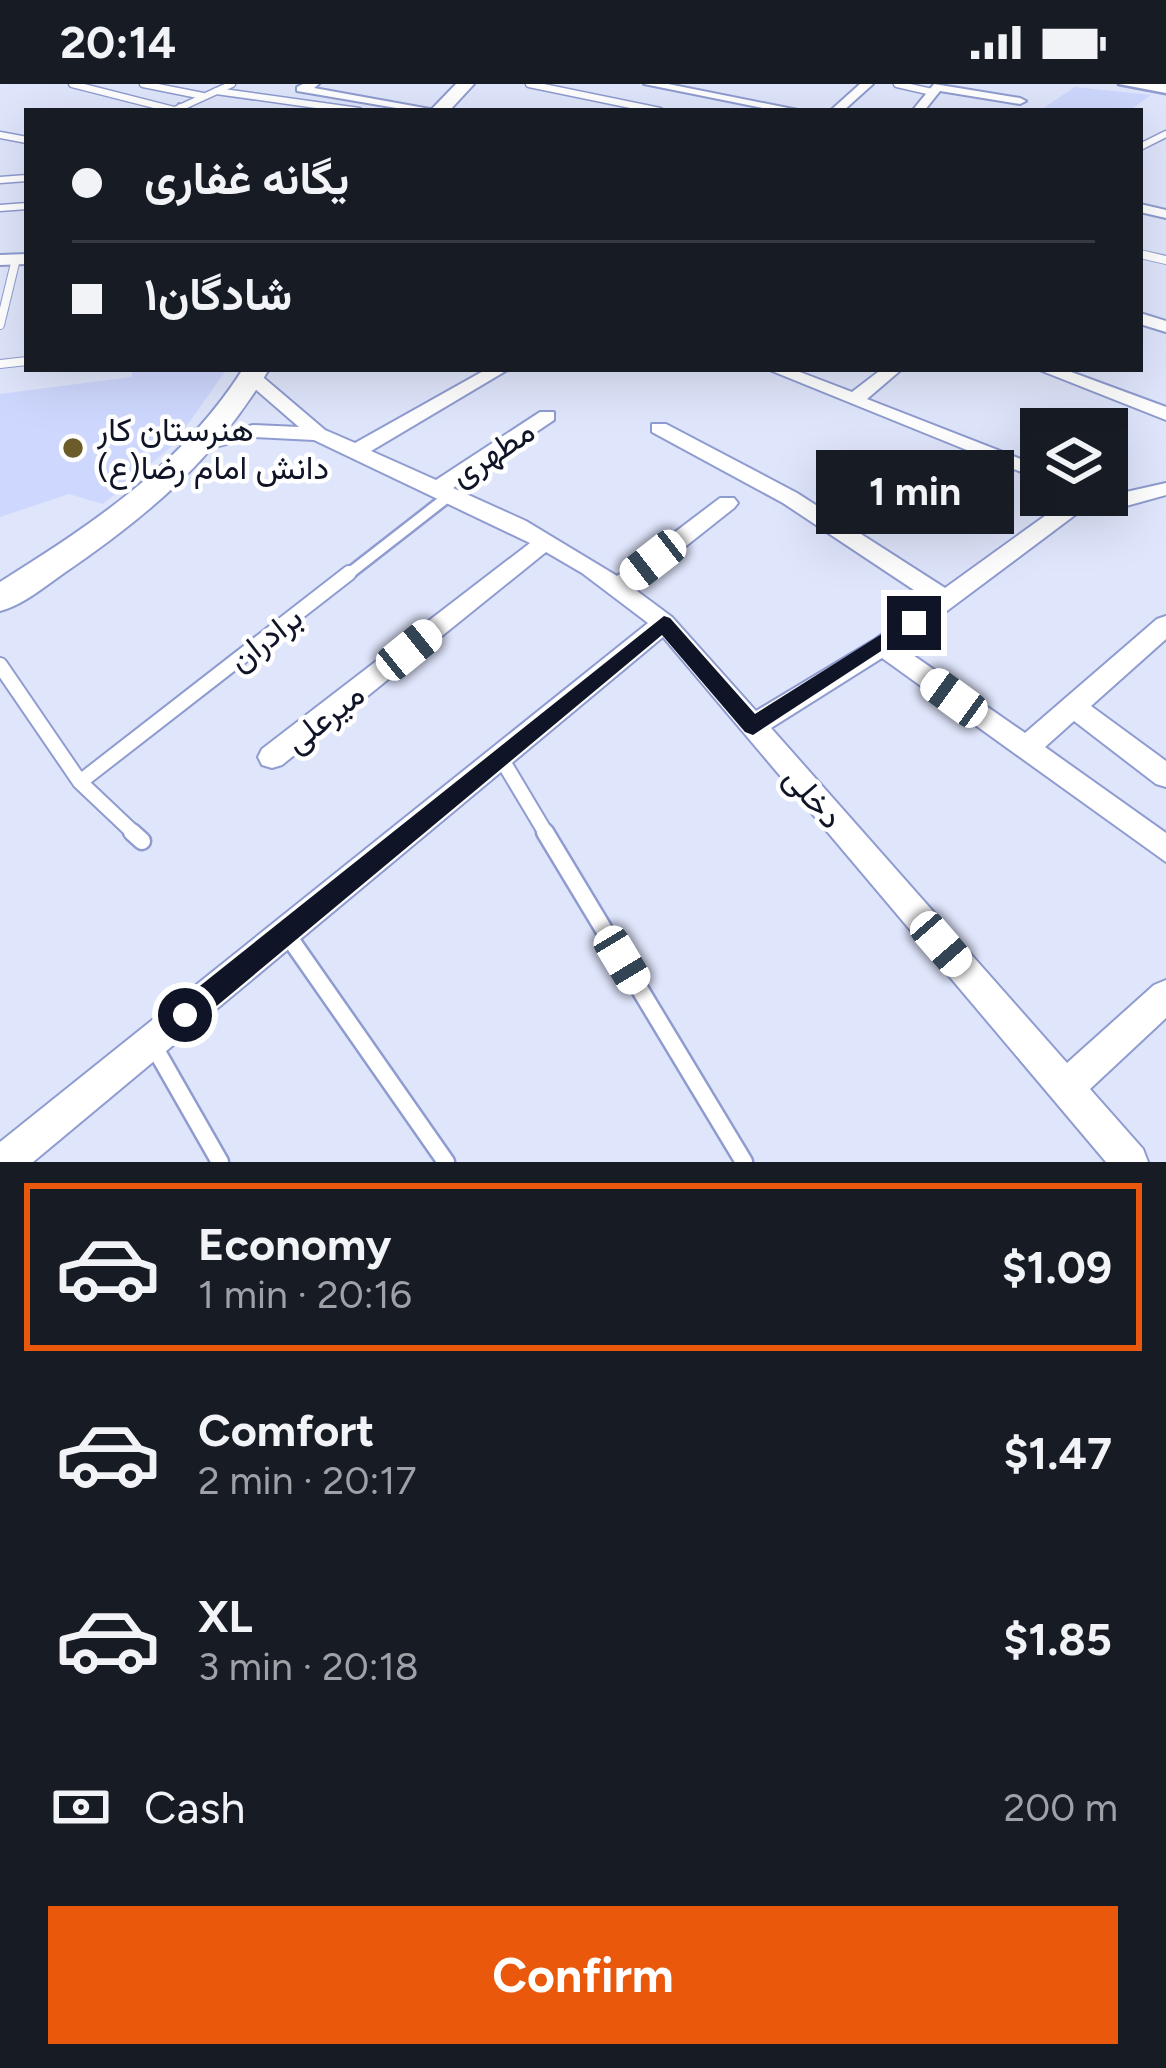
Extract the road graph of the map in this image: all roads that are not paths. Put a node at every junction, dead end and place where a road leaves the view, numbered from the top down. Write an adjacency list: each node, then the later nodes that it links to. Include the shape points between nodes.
1 (72, 84): 18 (lane)
2 (143, 84): 15 (lane)
3 (313, 84): 17 (street, via 301,89)
4 (367, 84): 17 (street)
5 (466, 84): 17 (main road)
6 (529, 84): 21 (lane)
7 (650, 84): 22 (street)
8 (865, 84): 23 (street)
9 (898, 84): 13 (lane)
10 (1128, 84): 14 (main road)
11 (229, 85): 12 (lane)
12 (214, 88): 15 (lane); 20 (lane)
13 (936, 88): 16 (street)
14 (1166, 88)
15 (204, 97): 19 (lane)
16 (1021, 101)
17 (442, 107)
18 (170, 108)
19 (182, 108)
20 (340, 108)
21 (645, 108)
22 (770, 108)
23 (839, 108)
24 (14, 260): 25 (lane)
25 (0, 325)
26 (495, 372): 37 (street)
27 (784, 372): 31 (street)
28 (889, 372): 31 (street)
29 (1054, 372): 32 (street)
30 (254, 373): 35 (street); 36 (main road)
31 (854, 400): 38 (street)
32 (1166, 414)
33 (547, 416): 40 (street, مطهری)
34 (659, 428): 47 (street, via 790,498)
35 (318, 434): 36 (street, via 253,431); 37 (street, دخلی)
36 (203, 444): 46 (main road, via 148,500)
37 (356, 451): 40 (street, دخلی)
38 (1020, 466)
39 (1166, 489): 41 (street)
40 (443, 492): 44 (street, دخلی); 58 (lane, برادران)
41 (1128, 498)
42 (727, 503): 45 (street)
43 (1060, 516): 47 (street)
44 (545, 542): 45 (street, دخلی); 56 (street, میرعلی)
45 (616, 588): 48 (street, دخلی)
46 (0, 598)
47 (946, 600): 50 (street)
48 (664, 623): 53 (street, دخلی); 55 (street)
49 (1166, 625): 52 (street)
50 (883, 646): 53 (street); 54 (street)
51 (0, 664): 58 (lane)
52 (1073, 706): 54 (street); 57 (street)
53 (753, 726): 64 (street, دخلی)
54 (1026, 748): 60 (street)
55 (500, 757): 61 (street); 68 (lane)
56 (272, 758)
57 (1166, 776)
58 (80, 782): 59 (lane)
59 (142, 841)
60 (1166, 849)
61 (285, 932): 63 (street); 67 (lane)
62 (1166, 996): 64 (street)
63 (152, 1042): 65 (street); 66 (lane)
64 (1066, 1088): 69 (street, دخلی)
65 (4, 1162)
66 (220, 1162)
67 (446, 1162)
68 (744, 1162)
69 (1130, 1162)

